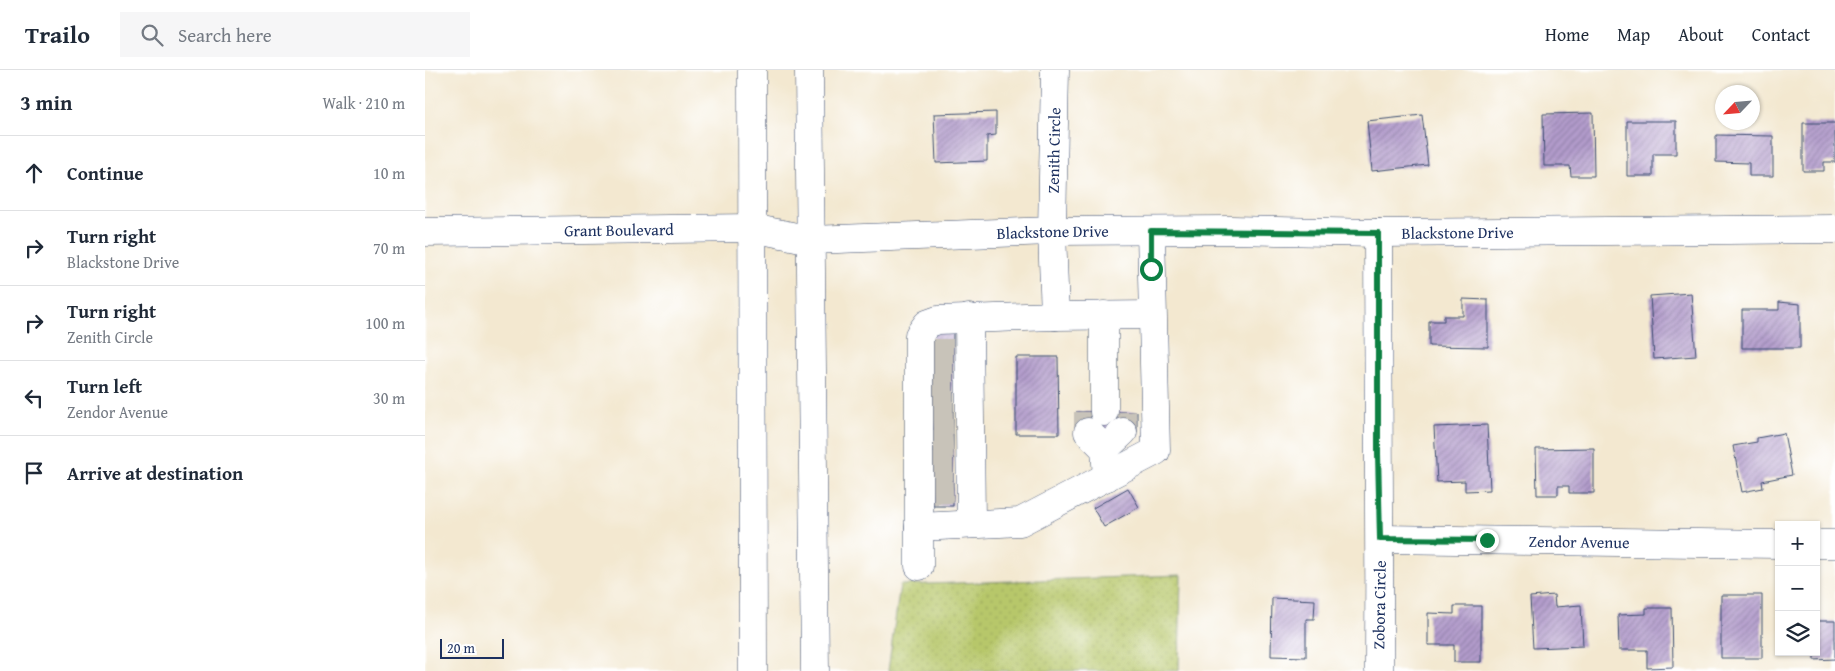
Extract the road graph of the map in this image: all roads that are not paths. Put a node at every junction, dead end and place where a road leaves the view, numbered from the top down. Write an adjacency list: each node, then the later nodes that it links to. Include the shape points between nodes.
1 (752, 70): 4 (main road)
2 (809, 70): 10 (main road)
3 (1055, 70): 6 (main road, Zenith Circle)
4 (752, 228): 8 (main road, Grant Boulevard); 10 (main road, Grant Boulevard); 24 (main road)
5 (1835, 229): 9 (main road, Blackstone Drive)
6 (1052, 231): 7 (main road, Blackstone Drive); 10 (main road, Blackstone Drive); 13 (main road, Zenith Circle)
7 (1151, 231): 9 (main road, Blackstone Drive); 12 (main road)
8 (425, 232)
9 (1378, 233): 19 (main road)
10 (811, 240): 25 (main road)
11 (1104, 315): 12 (main road); 13 (main road); 16 (main road)
12 (1153, 315): 16 (main road, via 1156,451)
13 (1055, 316): 14 (main road)
14 (969, 318): 15 (main road); 15 (main road, via 938,320 927,324 919,335)
15 (944, 421): 17 (main road); 18 (main road)
16 (1107, 477): 17 (main road, via 1020,522)
17 (971, 524): 18 (main road)
18 (919, 527): 23 (main road)
19 (1380, 539): 20 (main road, Zendor Avenue); 26 (main road, Zobora Circle)
20 (1775, 544)
21 (1820, 544): 22 (main road)
22 (1835, 544)
23 (919, 566)
24 (753, 671)
25 (815, 671)
26 (1379, 671)

